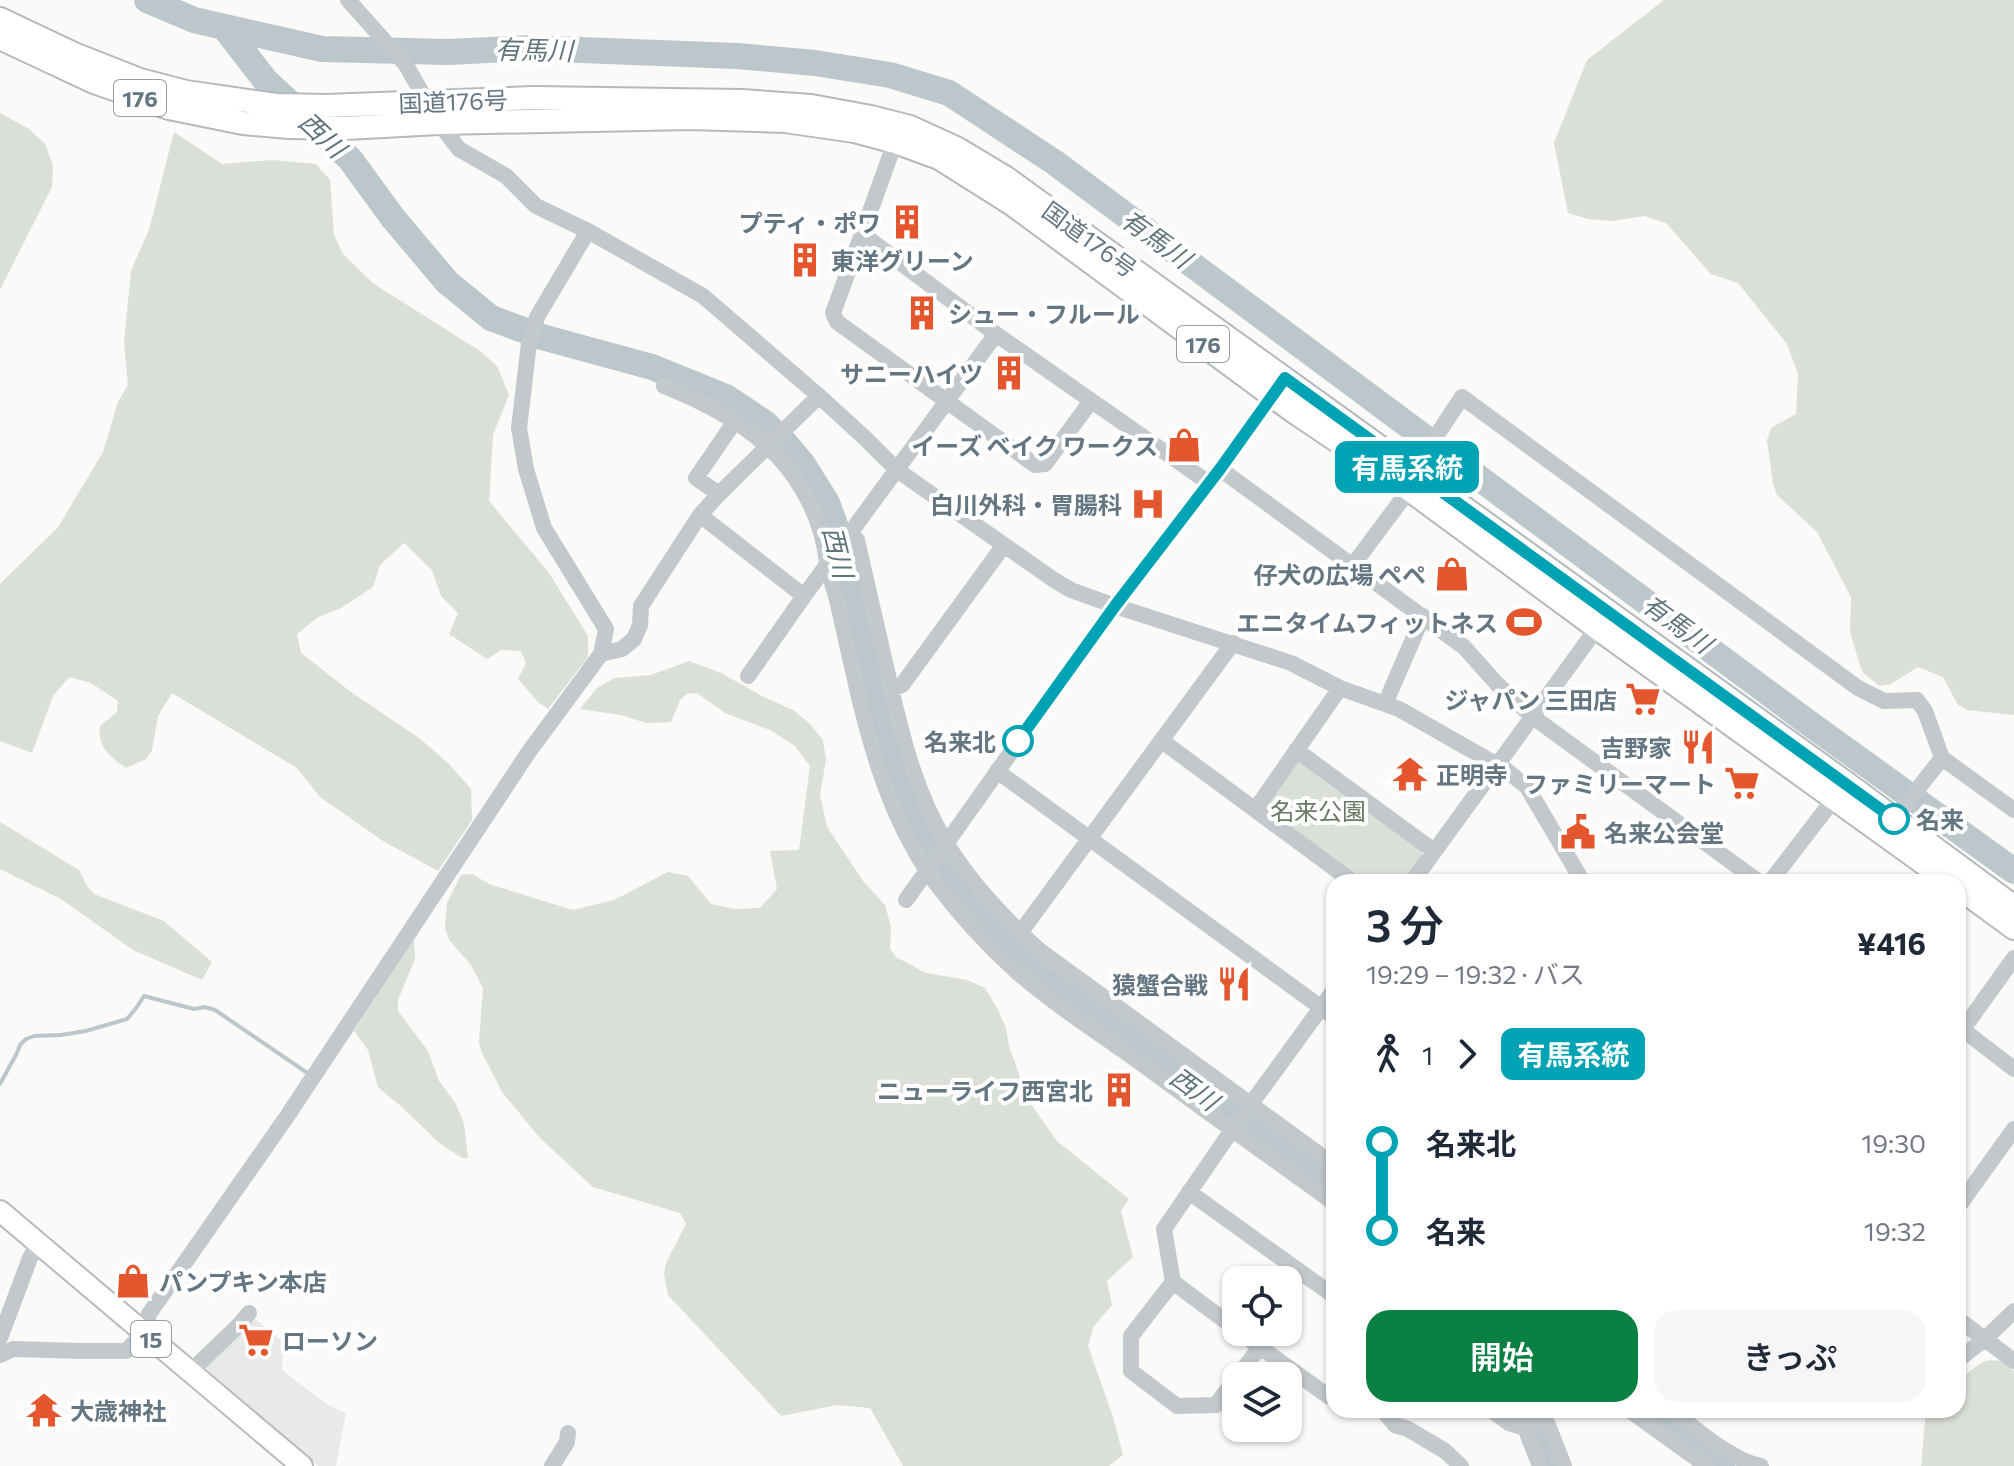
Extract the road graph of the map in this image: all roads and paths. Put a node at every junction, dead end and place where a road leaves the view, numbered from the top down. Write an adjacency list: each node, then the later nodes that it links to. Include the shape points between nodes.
1 (353, 5): 4 (street, via 406,65)
2 (0, 19): 4 (highway, 国道176号 / 176, via 140,80 186,92 276,105)
3 (0, 38): 5 (highway, 国道176号 / 176, via 94,82 169,108 243,123 346,128)
4 (425, 101): 5 (street); 11 (highway, 国道176号 / 176, via 742,101 811,106 910,127 1006,178)
5 (439, 123): 6 (highway, 国道176号 / 176, via 785,121); 7 (street, via 459,149 506,176 536,206)
6 (895, 142): 8 (street); 11 (highway, 国道176号 / 176, via 939,158 1012,204)
7 (588, 231): 12 (street, via 703,296); 32 (street, via 537,317 519,428 544,528 606,629)
8 (862, 234): 9 (street); 13 (street, via 833,313 837,322)
9 (996, 334): 13 (street); 14 (street)
10 (664, 386): 15 (street)
11 (1279, 387): 17 (street); 19 (highway, 国道176号 / 176)
12 (819, 396): 16 (street); 18 (street)
13 (947, 400): 14 (street, via 1035,465 1045,464); 18 (street)
14 (1091, 401): 20 (street)
15 (735, 421): 16 (street); 21 (street, via 696,478)
16 (767, 447): 21 (street); 25 (street, via 801,487 824,539)
17 (1220, 469): 20 (street); 26 (street)
18 (897, 470): 23 (street); 24 (street)
19 (1411, 477): 26 (street); 30 (highway, 国道176号 / 176); 40 (street, via 1462,397 1858,688 1884,701 1917,700); 43 (highway, 国道176号 / 176)
20 (1209, 483): 28 (street)
21 (719, 494): 22 (street)
22 (700, 515): 27 (street); 32 (street, via 641,606 634,639 622,649)
23 (851, 533): 25 (street); 35 (street, via 857,540)
24 (1004, 545): 28 (street, via 1063,585); 35 (street, via 902,685)
25 (827, 564): 27 (street); 50 (street, via 886,789)
26 (1353, 565): 29 (street)
27 (804, 596): 33 (street)
28 (1115, 606): 31 (street); 42 (street)
29 (1423, 616): 36 (street); 37 (street, via 1464,647)
30 (1597, 628): 37 (street); 43 (highway, 国道176号 / 176)
31 (1233, 643): 34 (street, via 1291,663); 38 (street)
32 (601, 654): 83 (street, via 528,753 149,1314)
33 (748, 676)
34 (1340, 688): 36 (street); 39 (street)
35 (891, 689): 48 (street, via 912,772)
36 (1385, 704): 41 (street)
37 (1533, 717): 41 (street); 54 (street)
38 (1162, 741): 44 (street); 47 (street)
39 (1296, 750): 44 (street); 49 (street)
40 (1942, 758): 45 (street); 46 (street)
41 (1496, 765): 49 (street); 53 (street, via 1527,787)
42 (997, 771): 47 (street); 48 (street)
43 (1840, 790): 46 (highway, 国道176号 / 176); 55 (street); 56 (highway, 国道176号 / 176)
44 (1255, 810): 51 (street)
45 (2014, 810)
46 (1898, 813): 59 (highway, 国道176号 / 176)
47 (1090, 840): 61 (street); 63 (street)
48 (947, 844): 50 (street); 61 (street)
49 (1434, 851): 52 (street)
50 (928, 871): 58 (street); 70 (street, via 957,910 1018,973)
51 (1342, 874)
52 (1418, 874)
53 (1574, 874)
54 (1748, 874)
55 (1776, 874)
56 (1940, 874)
57 (1966, 893): 60 (highway)
58 (906, 900)
59 (2014, 907)
60 (2014, 928)
61 (1020, 933): 68 (street)
62 (2014, 958): 65 (street)
63 (1326, 1012)
64 (1326, 1015): 68 (street)
65 (1966, 1023)
66 (1966, 1035): 67 (street)
67 (2014, 1069)
68 (1250, 1105): 70 (street); 71 (street)
69 (2014, 1129): 73 (street)
70 (1232, 1130): 72 (street); 74 (street)
71 (1326, 1159)
72 (1189, 1192): 77 (street, via 1164,1229); 78 (street)
73 (1966, 1196)
74 (1326, 1197)
75 (0, 1211): 76 (main road, 15)
76 (38, 1243): 83 (main road, 15); 84 (street)
77 (1173, 1282): 81 (street); 93 (street, via 1131,1336 1131,1371 1177,1406 1216,1405)
78 (1326, 1290)
79 (2014, 1311): 85 (street)
80 (249, 1313): 91 (street)
81 (1222, 1319)
82 (1966, 1325): 85 (street)
83 (144, 1333): 88 (street, via 126,1351 13,1349); 91 (main road, 15)
84 (0, 1338)
85 (1985, 1339): 87 (street); 89 (street)
86 (1260, 1347): 90 (street); 92 (street)
87 (1966, 1354)
88 (0, 1355)
89 (2014, 1361)
90 (1248, 1362)
91 (190, 1372): 100 (main road, 15)
92 (1326, 1395)
93 (1222, 1397)
94 (1389, 1418): 102 (street)
95 (1502, 1418): 98 (street, via 1509,1423)
96 (1640, 1418): 105 (street)
97 (1686, 1418): 106 (street, via 1734,1456)
98 (1537, 1422): 103 (street); 104 (street)
99 (568, 1433): 101 (street)
100 (302, 1466)
101 (552, 1466)
102 (1461, 1466)
103 (1540, 1466)
104 (1564, 1466)
105 (1707, 1466)
106 (1761, 1466)

